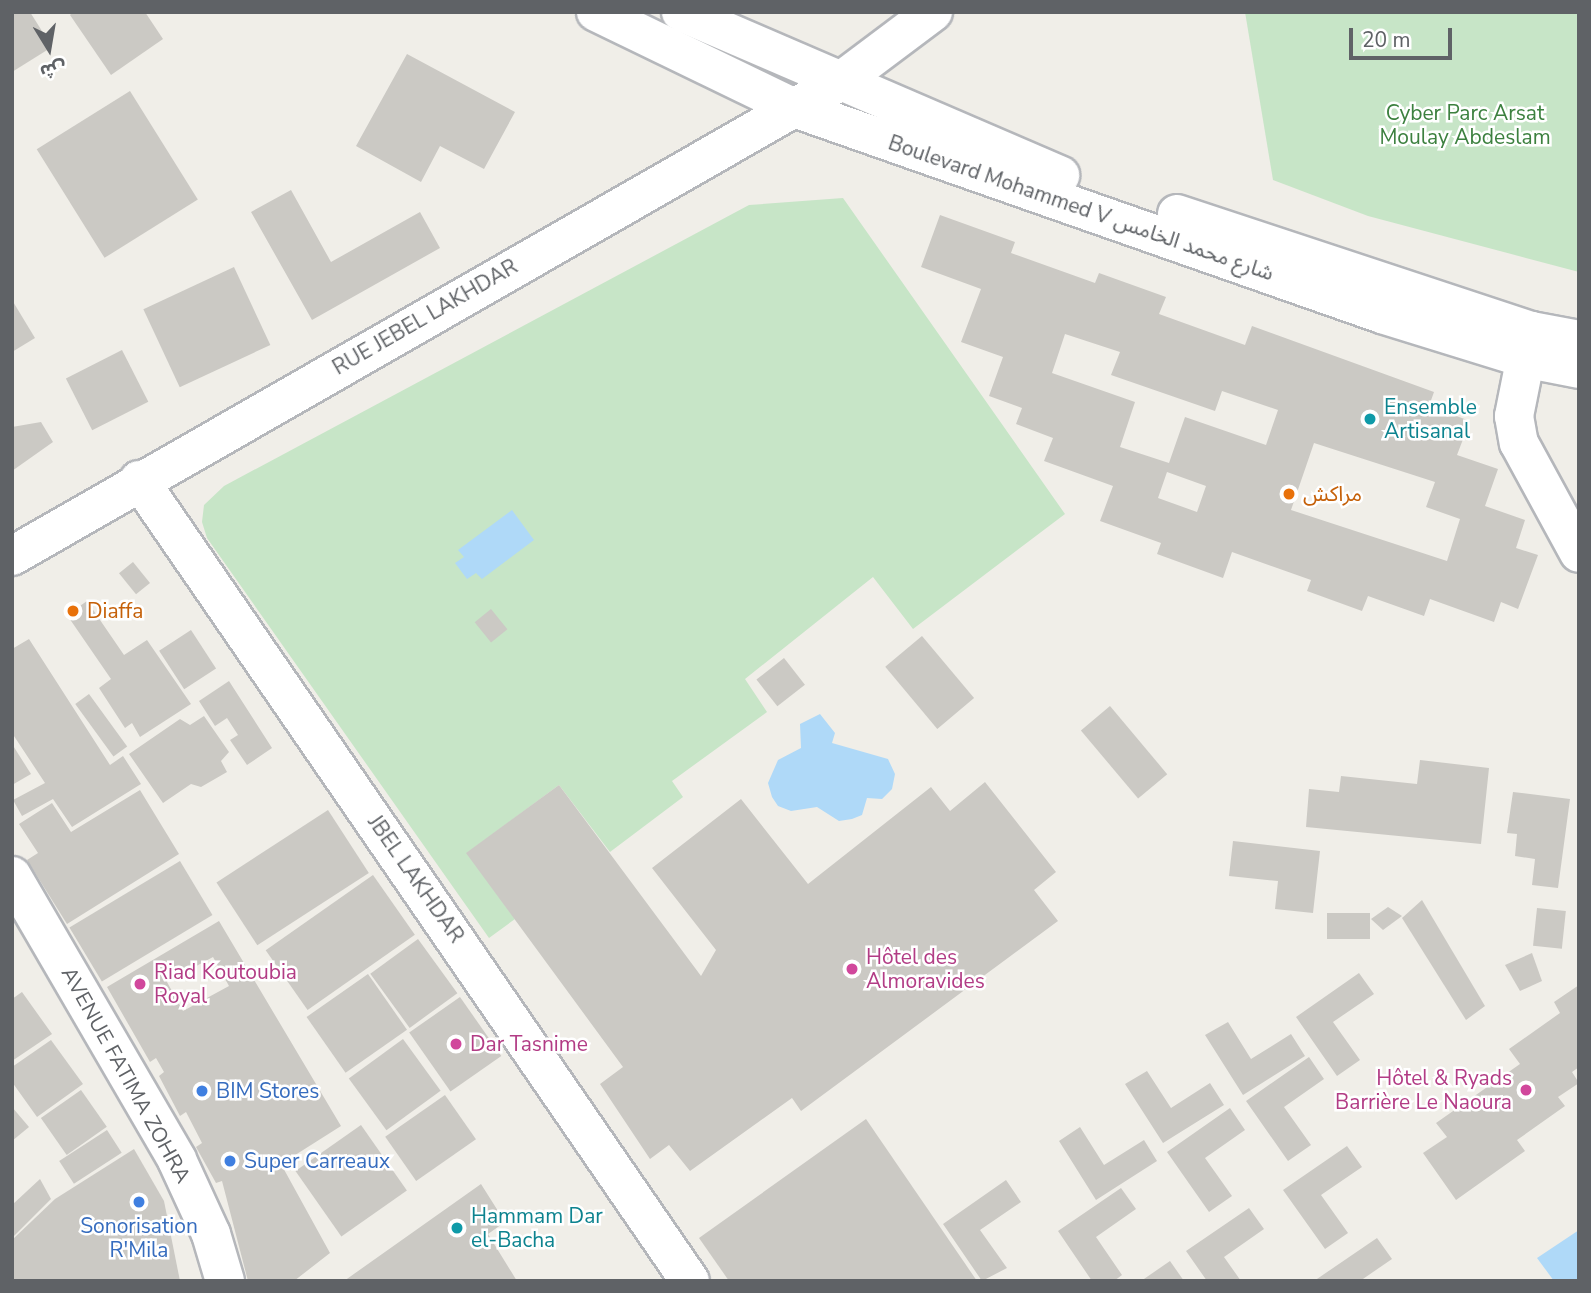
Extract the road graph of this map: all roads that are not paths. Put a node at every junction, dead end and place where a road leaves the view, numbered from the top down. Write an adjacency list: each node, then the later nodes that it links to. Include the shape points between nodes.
1 (596, 12): 5 (street, Boulevard Mohammed V شارع محمد الخامس)
2 (681, 12): 4 (street, Boulevard Mohammed V شارع محمد الخامس)
3 (933, 12): 4 (street, RUE JEBEL LAKHDAR)
4 (841, 81): 5 (street, RUE JEBEL LAKHDAR); 7 (street, Boulevard Mohammed V شارع محمد الخامس, via 1046,171)
5 (797, 109): 7 (street, Boulevard Mohammed V شارع محمد الخامس, via 1382,314); 9 (street, RUE JEBEL LAKHDAR, via 720,148)
6 (1579, 340): 7 (street, Boulevard Mohammed V شارع محمد الخامس)
7 (1527, 344): 8 (street, Boulevard Mohammed V شارع محمد الخامس); 10 (street, via 1514,416 1519,443)
8 (1579, 369)
9 (139, 480): 11 (street, RUE JEBEL LAKHDAR); 14 (street, JBEL LAKHDAR)
10 (1579, 553)
11 (12, 556)
12 (12, 876): 13 (street, AVENUE FATIMA ZOHRA, via 177,1160 211,1234)
13 (225, 1281)
14 (690, 1281)

